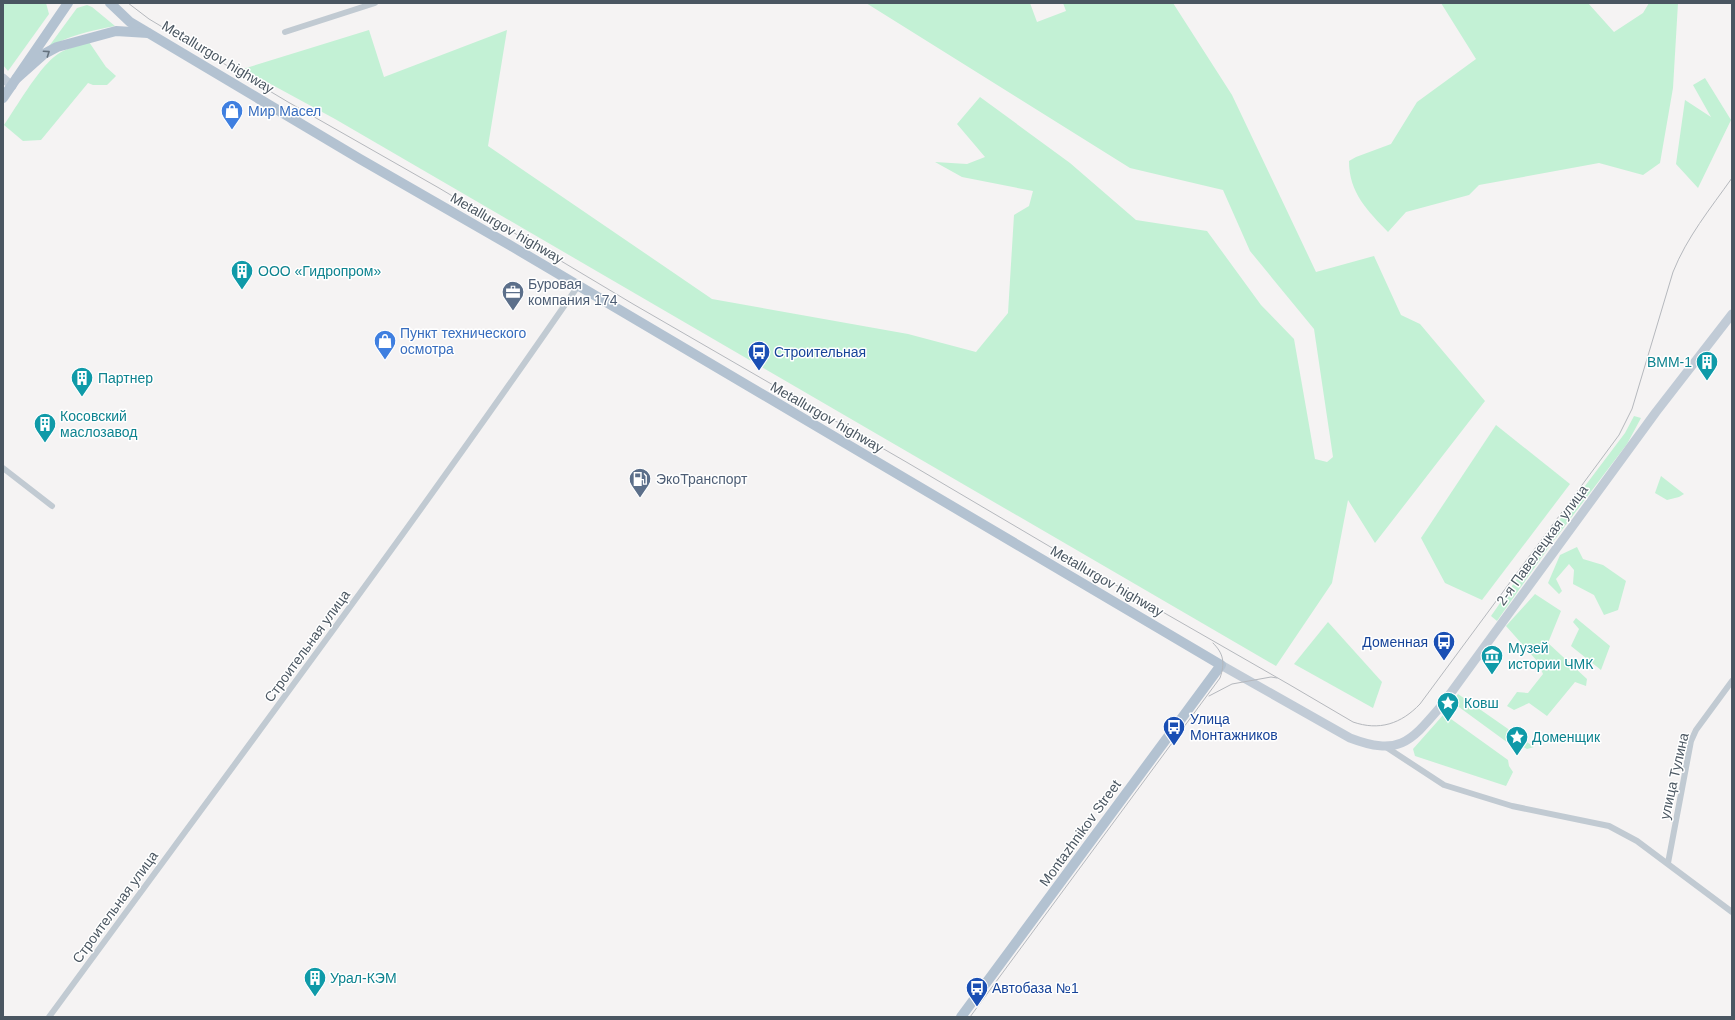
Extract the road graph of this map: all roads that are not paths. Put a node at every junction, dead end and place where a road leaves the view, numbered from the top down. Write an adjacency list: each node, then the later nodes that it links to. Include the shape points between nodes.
1 (110, 3): 5 (main road, Metallurgov highway, via 130,22)
2 (375, 3): 4 (street)
3 (66, 4): 7 (main road)
4 (285, 32)
5 (151, 34): 7 (main road, one-way to 5, via 44,54 70,42 116,31); 9 (main road, Metallurgov highway)
6 (3, 78): 7 (main road)
7 (14, 82): 8 (main road)
8 (3, 98)
9 (578, 286): 13 (main road, Metallurgov highway); 19 (street, Строительная улица, via 365,588)
10 (1732, 314): 16 (main road, 2-я Павелецкая улица, via 1652,418 1442,705 1419,733 1409,740)
11 (3, 468): 12 (street)
12 (52, 506)
13 (1221, 665): 15 (main road, Metallurgov highway); 20 (main road, Montazhnikov Street)
14 (1732, 681): 17 (street, улица Тулина, via 1696,730 1691,741)
15 (1350, 738): 16 (main road, 2-я Павелецкая улица, via 1372,746)
16 (1386, 747): 17 (street, via 1444,785 1512,806 1609,826 1637,841)
17 (1668, 863): 18 (street)
18 (1732, 912)
19 (50, 1017)
20 (961, 1017)

